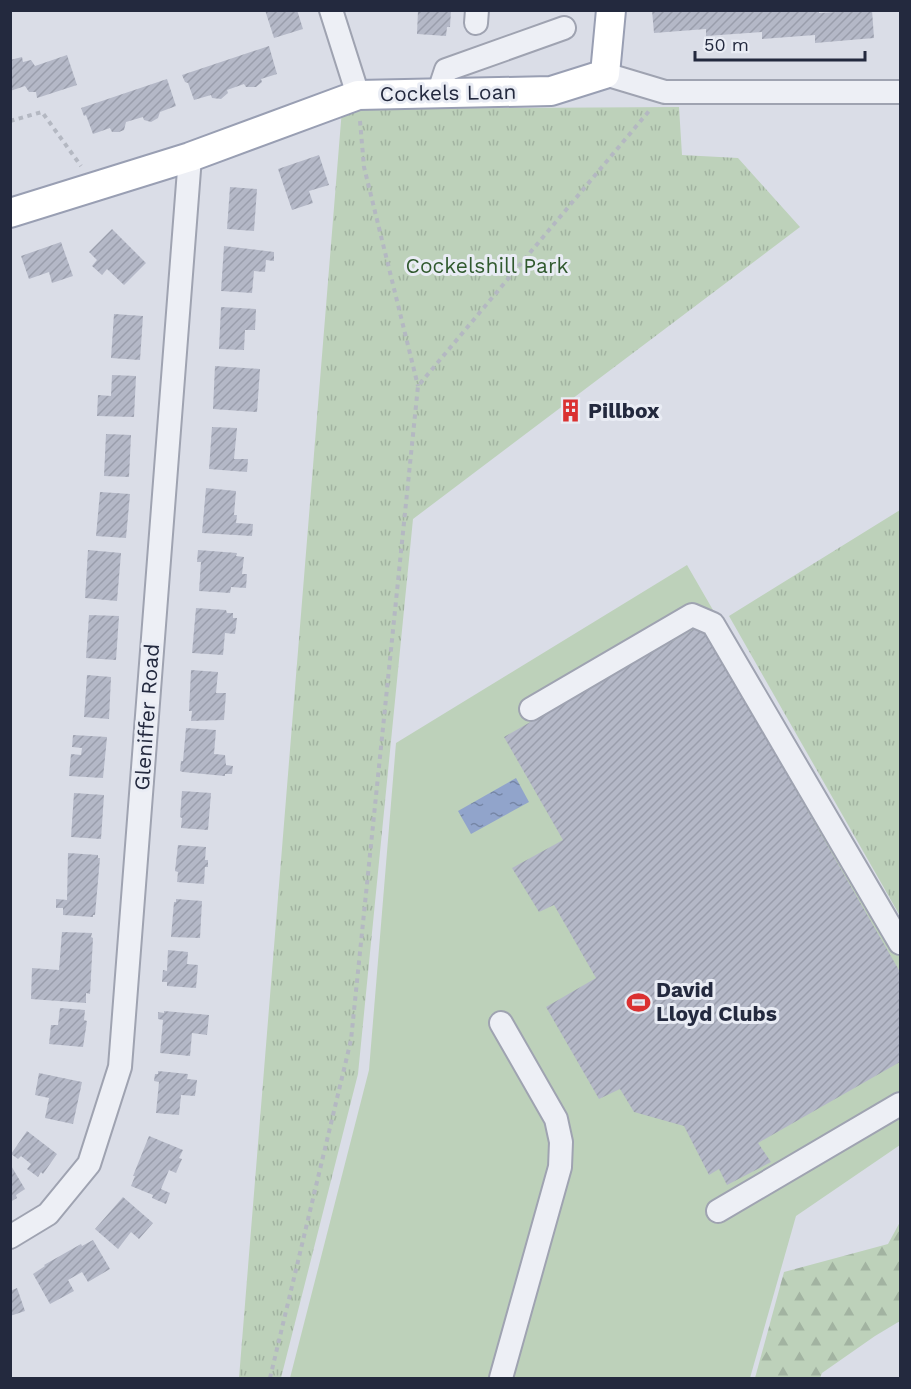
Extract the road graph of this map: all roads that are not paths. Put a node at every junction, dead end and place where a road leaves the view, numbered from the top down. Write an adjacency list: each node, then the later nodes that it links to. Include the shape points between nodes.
1 (331, 10): 7 (street)
2 (611, 10): 4 (main road)
3 (564, 27): 6 (street, via 446,70)
4 (605, 74): 5 (street, via 665,92); 6 (main road, Cockels Loan, via 551,91)
5 (900, 92)
6 (438, 94): 7 (main road, Cockels Loan)
7 (358, 95): 8 (main road, Cockels Loan)
8 (190, 157): 9 (main road, Cockels Loan); 15 (street, Gleniffer Road, via 120,1067 89,1164 48,1214)
9 (10, 213)
10 (531, 709): 11 (street, via 692,615 712,624)
11 (900, 943)
12 (501, 1023): 16 (street, via 556,1119 561,1142 560,1167)
13 (900, 1104): 14 (street)
14 (718, 1210)
15 (10, 1237)
16 (501, 1378)

